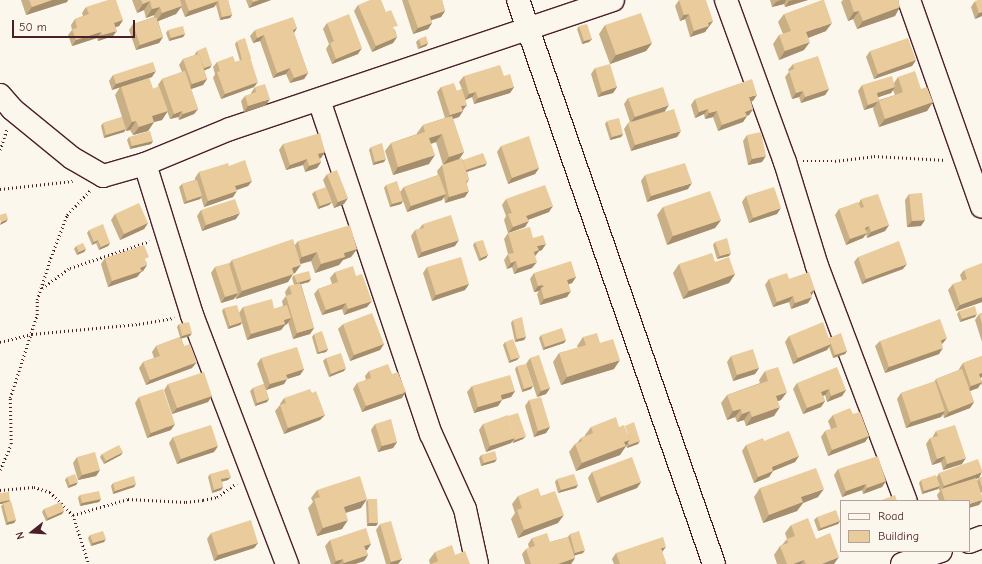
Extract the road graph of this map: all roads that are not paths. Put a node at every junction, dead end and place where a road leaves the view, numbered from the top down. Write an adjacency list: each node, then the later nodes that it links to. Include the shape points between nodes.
1 (518, 0): 5 (street)
2 (613, 0): 5 (street)
3 (726, 0): 10 (street, via 785,162 818,266)
4 (909, 0): 9 (street)
5 (527, 28): 7 (street); 16 (street)
6 (0, 95): 8 (street, via 12,109 72,158 103,176)
7 (319, 100): 8 (street, via 230,129); 15 (street, via 431,434 465,509)
8 (145, 164): 14 (street, via 192,315)
9 (982, 207)
10 (906, 500)
11 (982, 537): 12 (street)
12 (970, 542)
13 (930, 556): 17 (street)
14 (287, 564)
15 (477, 564)
16 (714, 564)
17 (902, 564)

